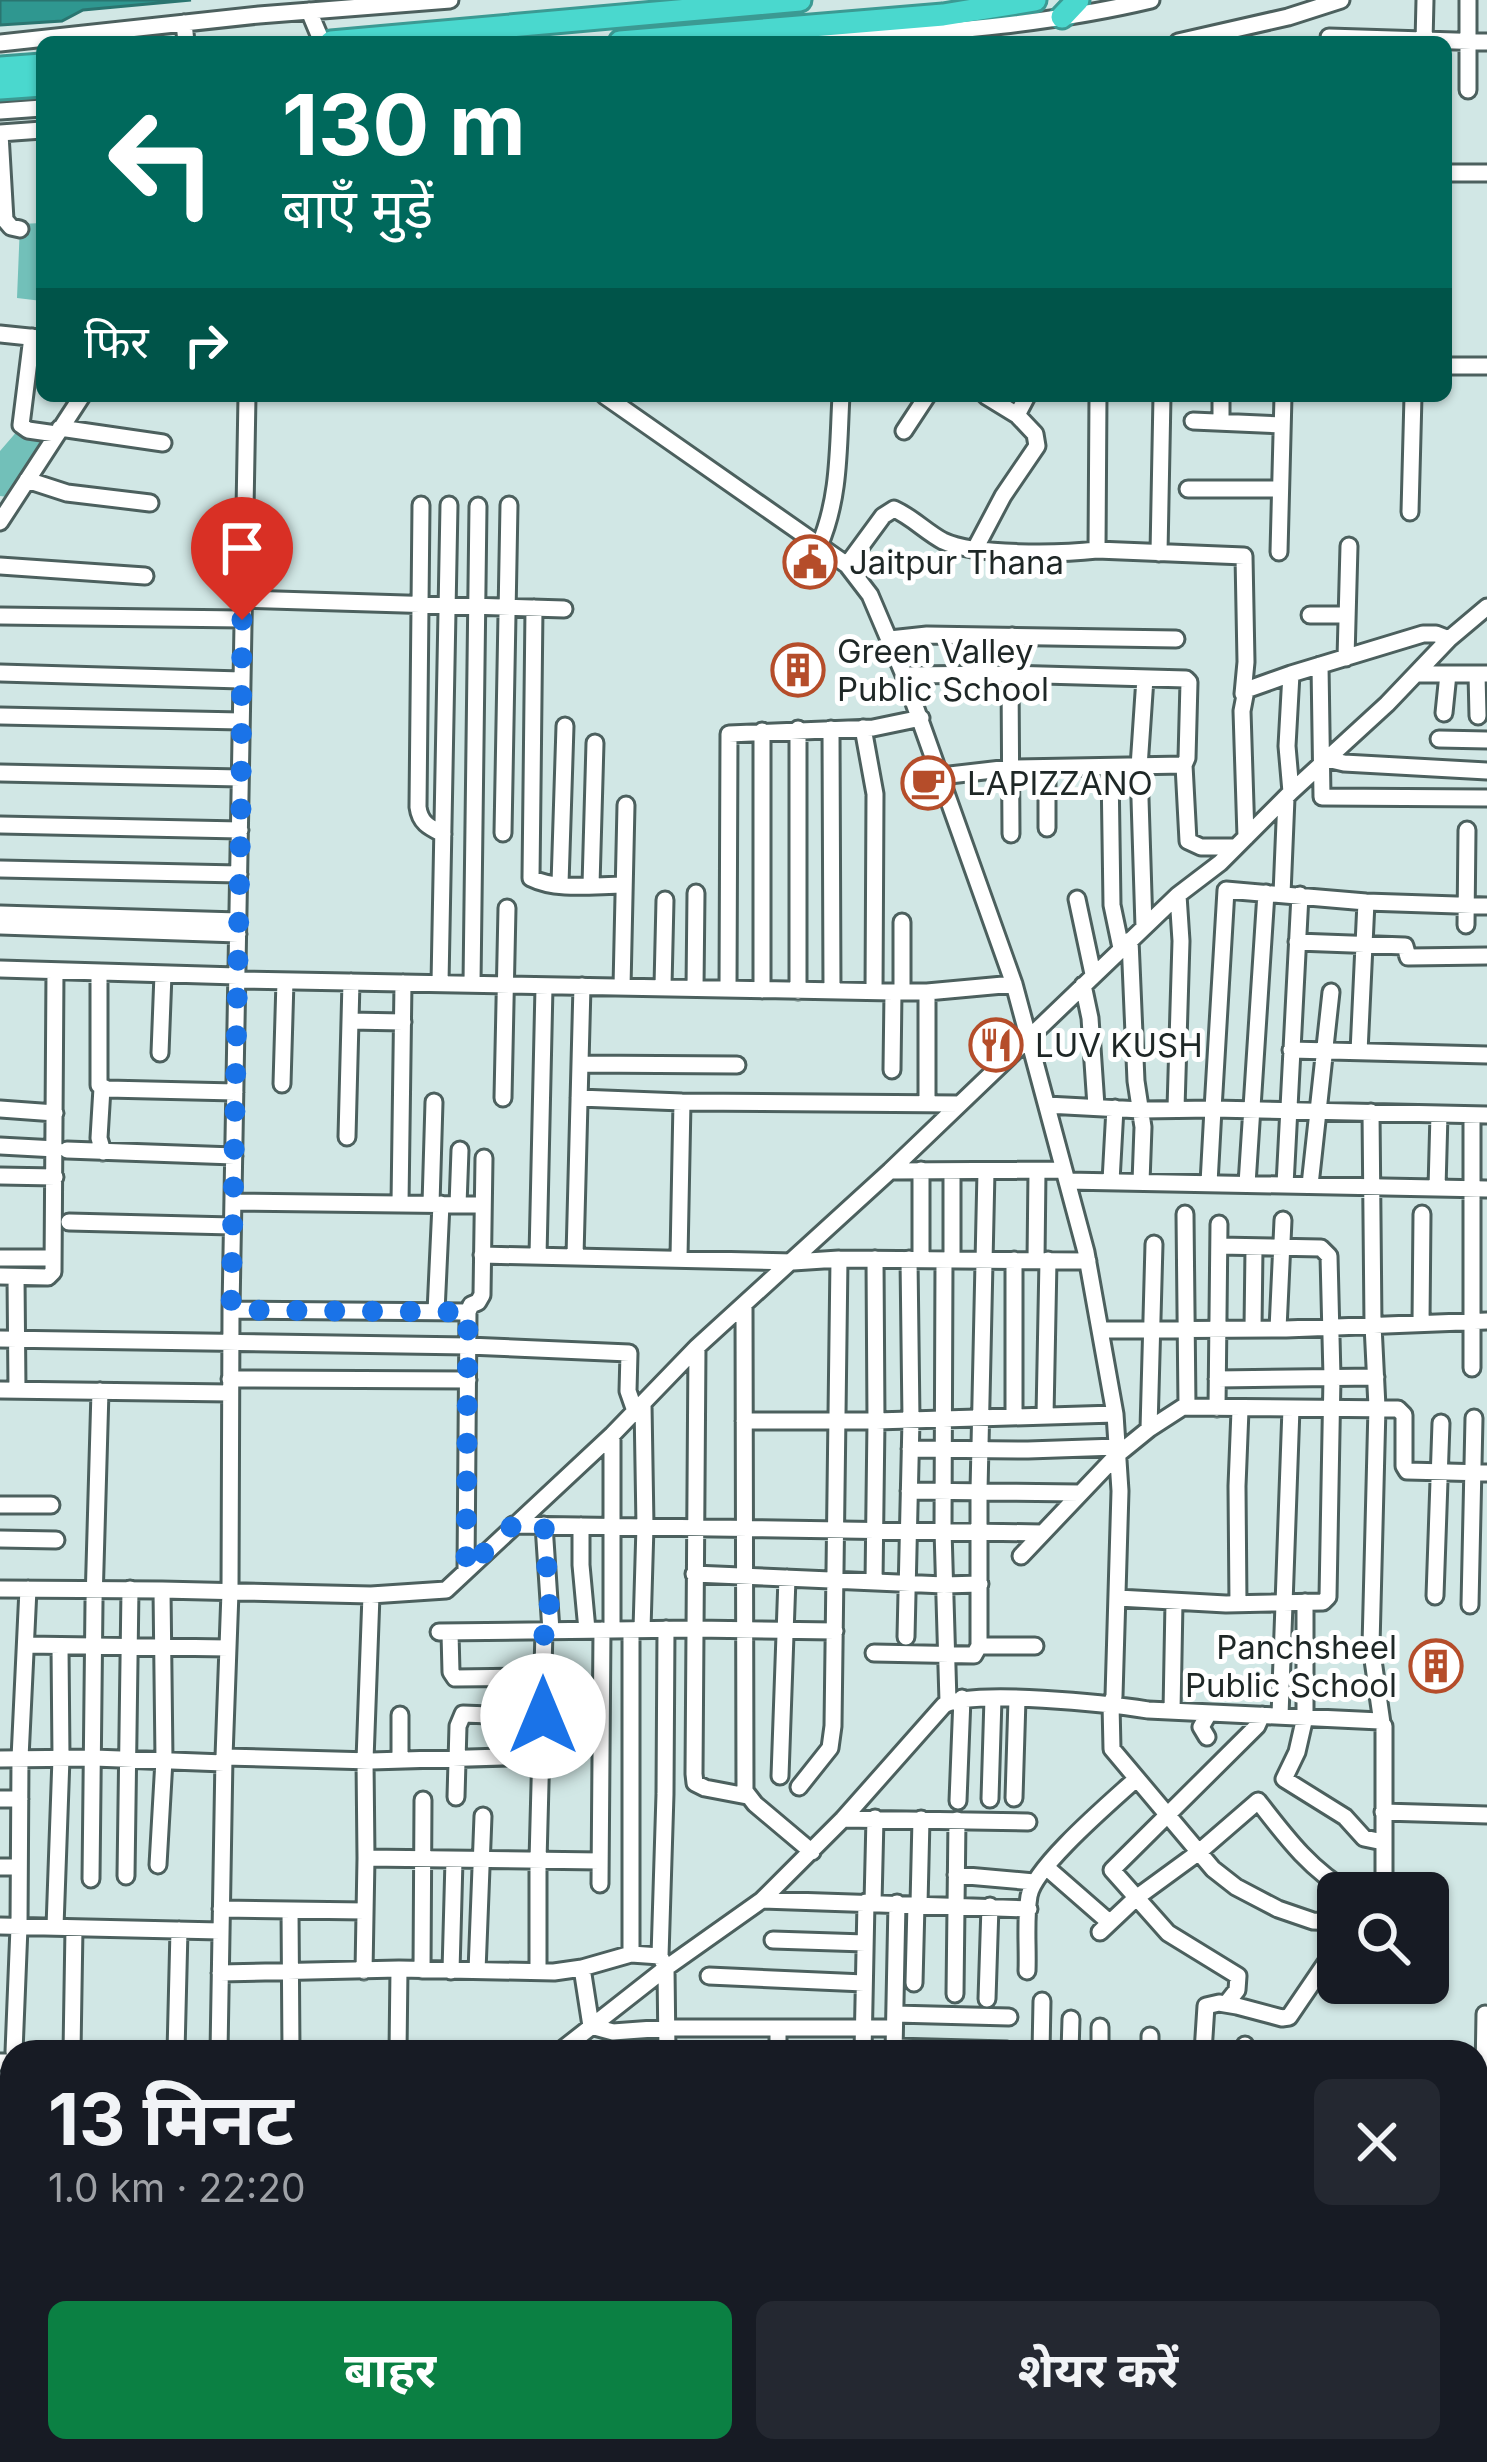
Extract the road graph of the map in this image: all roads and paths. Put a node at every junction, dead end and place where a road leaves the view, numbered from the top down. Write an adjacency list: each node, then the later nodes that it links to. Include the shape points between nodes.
1 (450, 0): 7 (street)
2 (800, 0): 19 (highway)
3 (1035, 0): 12 (highway)
4 (1151, 0): 11 (street)
5 (1425, 0): 24 (street)
6 (1468, 0): 27 (street)
7 (440, 1): 13 (street)
8 (1334, 2): 22 (street); 23 (street)
9 (258, 6): 10 (street); 13 (street)
10 (235, 8): 14 (street)
11 (1070, 8): 15 (street)
12 (980, 9): 15 (highway); 20 (highway)
13 (309, 11): 18 (street)
14 (184, 23): 16 (street); 17 (street)
15 (1010, 23): 21 (street)
16 (63, 36)
17 (185, 36)
18 (319, 36)
19 (406, 36)
20 (692, 36)
21 (878, 36)
22 (1204, 36)
23 (1329, 36)
24 (1424, 36)
25 (36, 39): 29 (street)
26 (1452, 42): 27 (street)
27 (1468, 42): 28 (street); 34 (street)
28 (1487, 42)
29 (0, 43)
30 (36, 65): 31 (highway)
31 (0, 68)
32 (36, 85): 33 (highway)
33 (0, 88)
34 (1468, 90)
35 (36, 108): 36 (street)
36 (0, 111)
37 (36, 131): 38 (street)
38 (0, 134): 41 (street, via 5,220)
39 (1452, 172): 40 (street)
40 (1487, 173)
41 (20, 229)
42 (0, 334): 43 (street)
43 (36, 338)
44 (36, 343): 65 (street, via 21,424)
45 (1487, 365): 46 (street)
46 (1452, 366)
47 (78, 402): 65 (street)
48 (247, 402): 87 (street)
49 (614, 402): 61 (street)
50 (639, 402): 61 (street)
51 (841, 402): 78 (street, via 836,494)
52 (923, 402): 66 (street)
53 (995, 402): 60 (street)
54 (1024, 402): 60 (street)
55 (1098, 402): 81 (street)
56 (1162, 402): 83 (street)
57 (1221, 402): 63 (street)
58 (1282, 402): 64 (street)
59 (1412, 402): 76 (street)
60 (1017, 416): 80 (street, via 1039,441)
61 (639, 420): 78 (street)
62 (1193, 421): 63 (street)
63 (1221, 422): 64 (street)
64 (1282, 425): 70 (street)
65 (58, 431): 67 (street); 68 (street)
66 (904, 431)
67 (163, 443)
68 (27, 480): 71 (street); 77 (street)
69 (1188, 489): 70 (street)
70 (1280, 489): 82 (street)
71 (150, 503)
72 (421, 505): 88 (street)
73 (449, 505): 89 (street)
74 (509, 505): 92 (street)
75 (478, 506): 90 (street)
76 (1410, 512)
77 (2, 515)
78 (819, 546): 84 (street)
79 (1349, 546): 96 (street)
80 (975, 549): 81 (street); 84 (street, via 942,540 894,509)
81 (1097, 550): 83 (street)
82 (1279, 552)
83 (1159, 553): 114 (street, via 1244,556)
84 (847, 565): 100 (street)
85 (0, 566): 86 (street)
86 (145, 575)
87 (242, 599): 88 (street); 98 (street)
88 (420, 605): 89 (street); 146 (street, via 418,807 426,825)
89 (447, 606): 90 (street); 146 (street)
90 (477, 607): 92 (street); 183 (street)
91 (1487, 607): 102 (street)
92 (507, 608): 93 (street); 145 (street)
93 (533, 608): 94 (street); 151 (street, via 530,873)
94 (565, 609)
95 (1310, 615): 96 (street)
96 (1347, 615): 103 (street)
97 (0, 616): 98 (street)
98 (242, 620): 113 (street)
99 (1012, 636): 100 (street); 101 (street); 106 (street)
100 (890, 639): 111 (street)
101 (1176, 639)
102 (1450, 639): 103 (street, via 1429,633); 108 (street)
103 (1346, 658): 104 (street)
104 (1320, 665): 107 (street); 128 (street)
105 (0, 674): 113 (street)
106 (1010, 674): 111 (street); 112 (street); 131 (street)
107 (1291, 674): 114 (street); 138 (street)
108 (1418, 674): 109 (street); 128 (street)
109 (1448, 674): 110 (street); 115 (street)
110 (1482, 674): 117 (street)
111 (904, 675): 118 (street)
112 (1144, 678): 129 (street, via 1190,682); 130 (street)
113 (241, 680): 119 (street)
114 (1244, 694): 148 (street)
115 (1444, 713)
116 (0, 716): 119 (street)
117 (1478, 716)
118 (921, 718): 121 (street); 136 (street)
119 (241, 721): 137 (street)
120 (565, 726): 151 (street)
121 (862, 728): 123 (street); 195 (street, via 875,794)
122 (798, 729): 123 (street); 124 (street); 193 (street)
123 (831, 729): 194 (street)
124 (762, 731): 191 (street, via 728,739); 192 (street)
125 (1439, 739): 126 (street)
126 (1487, 740)
127 (595, 742): 152 (street)
128 (1323, 762): 134 (street); 138 (street); 139 (street, via 1322,796)
129 (1184, 765): 130 (street); 148 (street, via 1188,841)
130 (1139, 767): 132 (street); 167 (street)
131 (1010, 768): 133 (street); 136 (street); 147 (street)
132 (1110, 768): 133 (street); 170 (street, via 1111,887)
133 (1047, 769): 142 (street)
134 (1487, 771)
135 (0, 772): 137 (street)
136 (941, 776): 184 (street)
137 (240, 778): 143 (street)
138 (1288, 795): 148 (street); 155 (street)
139 (1487, 798)
140 (626, 805): 153 (street)
141 (0, 824): 143 (street)
142 (1047, 828)
143 (240, 830): 150 (street)
144 (1467, 830): 160 (street)
145 (503, 832)
146 (443, 834): 182 (street)
147 (1011, 834)
148 (1241, 842): 156 (street)
149 (0, 869): 150 (street)
150 (239, 874): 168 (street)
151 (560, 884): 152 (street)
152 (592, 885): 153 (street)
153 (624, 885): 187 (street)
154 (696, 893): 190 (street)
155 (1283, 894): 159 (street); 169 (street); 224 (street, via 1226,890); 226 (street)
156 (1178, 895): 167 (street); 222 (street)
157 (665, 899): 188 (street)
158 (1077, 899): 178 (street)
159 (1366, 902): 160 (street); 171 (street)
160 (1465, 904): 161 (street); 165 (street)
161 (1487, 906)
162 (507, 908): 185 (street)
163 (0, 914): 168 (street)
164 (902, 922): 196 (street)
165 (1466, 925)
166 (0, 926): 168 (street)
167 (1144, 927): 170 (street)
168 (238, 928): 177 (street)
169 (1298, 942): 171 (street); 202 (street)
170 (1126, 944): 178 (street); 225 (street)
171 (1364, 946): 172 (street, via 1405,946 1408,957); 204 (street)
172 (1487, 956)
173 (0, 969): 174 (street)
174 (55, 971): 175 (street); 230 (street)
175 (99, 972): 176 (street); 211 (street)
176 (163, 974): 177 (street); 205 (street)
177 (237, 978): 179 (street); 212 (street)
178 (1088, 980): 201 (street); 220 (street)
179 (285, 981): 180 (street); 210 (street)
180 (351, 982): 181 (street); 199 (street)
181 (404, 983): 182 (street); 200 (street)
182 (440, 983): 183 (street)
183 (472, 983): 185 (street)
184 (1014, 984): 197 (street); 201 (street)
185 (506, 985): 189 (street); 213 (street)
186 (582, 986): 187 (street); 189 (street); 207 (street)
187 (622, 986): 188 (street)
188 (663, 986): 190 (street)
189 (544, 987): 272 (street)
190 (695, 988): 191 (street)
191 (728, 989): 192 (street)
192 (762, 990): 193 (street)
193 (798, 991): 194 (street)
194 (832, 992): 195 (street)
195 (874, 992): 196 (street)
196 (898, 992): 197 (street); 209 (street)
197 (927, 992): 217 (street)
198 (1331, 992): 203 (street)
199 (350, 1021): 200 (street); 233 (street)
200 (403, 1022): 258 (street)
201 (1028, 1038): 218 (street); 219 (street)
202 (1291, 1049): 203 (street); 227 (street)
203 (1325, 1051): 204 (street); 228 (street)
204 (1359, 1052): 206 (street)
205 (160, 1053)
206 (1487, 1055)
207 (580, 1064): 208 (street); 214 (street)
208 (736, 1065)
209 (892, 1070)
210 (282, 1084)
211 (102, 1088): 212 (street); 237 (street)
212 (235, 1092): 238 (street)
213 (503, 1098)
214 (579, 1098): 216 (street); 273 (street)
215 (434, 1102): 259 (street)
216 (682, 1102): 217 (street); 274 (street)
217 (927, 1104): 218 (street)
218 (960, 1104): 241 (street)
219 (1047, 1105): 220 (street); 246 (street)
220 (1096, 1106): 221 (street)
221 (1114, 1108): 225 (street); 248 (street)
222 (1176, 1108): 224 (street); 225 (street)
223 (0, 1109): 230 (street)
224 (1213, 1109): 226 (street); 250 (street)
225 (1141, 1110): 249 (street)
226 (1251, 1110): 227 (street); 251 (street)
227 (1289, 1111): 228 (street); 252 (street)
228 (1318, 1111): 229 (street); 253 (street)
229 (1372, 1112): 231 (street); 254 (street)
230 (55, 1113): 235 (street)
231 (1439, 1114): 232 (street); 255 (street)
232 (1480, 1115): 256 (street)
233 (346, 1137)
234 (0, 1146): 235 (street)
235 (62, 1149): 237 (street); 247 (street)
236 (460, 1150): 259 (street)
237 (104, 1152): 238 (street)
238 (235, 1156): 257 (street)
239 (484, 1158): 260 (street)
240 (921, 1170): 241 (street); 242 (street); 279 (street)
241 (890, 1171): 285 (street)
242 (952, 1171): 243 (street); 280 (street)
243 (986, 1171): 244 (street); 281 (street)
244 (1037, 1171): 246 (street); 283 (street)
245 (0, 1176): 247 (street)
246 (1066, 1176): 248 (street); 284 (street)
247 (55, 1177): 276 (street)
248 (1111, 1181): 249 (street)
249 (1141, 1183): 250 (street)
250 (1209, 1183): 251 (street)
251 (1247, 1184): 252 (street)
252 (1285, 1185): 253 (street)
253 (1310, 1185): 254 (street)
254 (1372, 1186): 255 (street); 293 (street)
255 (1437, 1188): 256 (street)
256 (1479, 1189): 291 (street)
257 (233, 1202): 258 (street); 266 (street)
258 (400, 1204): 259 (street)
259 (443, 1204): 260 (street); 289 (street)
260 (482, 1205): 271 (street)
261 (1186, 1214): 300 (street)
262 (1422, 1214): 292 (street)
263 (1283, 1220): 270 (street)
264 (69, 1222): 266 (street)
265 (1219, 1224): 268 (street)
266 (232, 1226): 288 (street)
267 (1154, 1244): 299 (street)
268 (1219, 1246): 269 (street); 295 (street)
269 (1253, 1248): 270 (street); 296 (street)
270 (1282, 1248): 294 (street, via 1327,1251); 297 (street)
271 (482, 1255): 272 (street); 290 (street, via 482,1295)
272 (538, 1256): 273 (street)
273 (575, 1256): 274 (street)
274 (680, 1257): 285 (street)
275 (0, 1258): 276 (street)
276 (52, 1258): 286 (street, via 50,1276)
277 (839, 1259): 278 (street); 285 (street); 328 (street)
278 (875, 1259): 279 (street); 329 (street)
279 (915, 1259): 280 (street); 326 (street)
280 (948, 1260): 281 (street); 325 (street)
281 (985, 1260): 282 (street); 323 (street)
282 (1014, 1260): 283 (street); 322 (street)
283 (1042, 1260): 284 (street); 321 (street)
284 (1088, 1261): 298 (street)
285 (794, 1262): 287 (street)
286 (8, 1276): 301 (street)
287 (744, 1305): 304 (street); 327 (street)
288 (231, 1310): 289 (street); 302 (street)
289 (436, 1312): 290 (street)
290 (468, 1312): 303 (street)
291 (1479, 1321): 292 (street); 305 (street)
292 (1421, 1323): 293 (street)
293 (1372, 1325): 294 (street); 307 (street)
294 (1332, 1327): 297 (street); 306 (street)
295 (1216, 1328): 296 (street); 300 (street); 308 (street)
296 (1253, 1329): 297 (street)
297 (1278, 1329)
298 (1100, 1330): 299 (street); 320 (street)
299 (1153, 1330): 300 (street); 331 (street)
300 (1188, 1330): 313 (street)
301 (8, 1339): 302 (street); 311 (street)
302 (231, 1345): 303 (street); 310 (street)
303 (468, 1346): 309 (street); 316 (street, via 629,1353 628,1391)
304 (698, 1347): 316 (street); 350 (street)
305 (1472, 1368)
306 (1332, 1377): 307 (street); 308 (street); 314 (street)
307 (1376, 1377): 315 (street)
308 (1217, 1379): 317 (street)
309 (468, 1380): 310 (street); 361 (street)
310 (230, 1386): 312 (street); 375 (street)
311 (8, 1390): 312 (street)
312 (100, 1391): 372 (street)
313 (1186, 1406): 317 (street); 331 (street)
314 (1331, 1407): 315 (street); 318 (street); 381 (street, via 1328,1597)
315 (1377, 1407): 337 (street, via 1403,1412 1404,1469); 416 (street, via 1371,1646)
316 (639, 1408): 332 (street); 349 (street)
317 (1217, 1408): 319 (street)
318 (1292, 1408): 319 (street); 380 (street)
319 (1240, 1410): 382 (street)
320 (1115, 1414): 321 (street); 336 (street)
321 (1045, 1416): 322 (street)
322 (1014, 1417): 323 (street)
323 (981, 1418): 325 (street); 335 (street)
324 (1474, 1418): 338 (street)
325 (944, 1419): 326 (street); 334 (street)
326 (911, 1420): 329 (street); 333 (street)
327 (744, 1421): 328 (street); 351 (street)
328 (837, 1421): 329 (street); 352 (street)
329 (876, 1421): 353 (street)
330 (1441, 1423): 337 (street)
331 (1149, 1429): 336 (street)
332 (612, 1435): 345 (street); 348 (street)
333 (910, 1449): 334 (street); 339 (street)
334 (944, 1450): 335 (street); 340 (street)
335 (980, 1450): 336 (street); 341 (street)
336 (1117, 1451): 342 (street); 378 (street)
337 (1439, 1471): 338 (street); 377 (street)
338 (1481, 1473): 383 (street)
339 (910, 1491): 340 (street); 355 (street)
340 (943, 1491): 341 (street); 354 (street)
341 (979, 1491): 342 (street); 356 (street)
342 (1079, 1493): 357 (street)
343 (0, 1505): 344 (street)
344 (51, 1505)
345 (513, 1525): 346 (street); 361 (street)
346 (544, 1525): 347 (street); 390 (street)
347 (581, 1526): 348 (street); 388 (street, via 581,1565)
348 (613, 1526): 349 (street); 388 (street)
349 (645, 1526): 350 (street); 384 (street)
350 (694, 1527): 351 (street); 362 (street)
351 (744, 1527): 352 (street); 363 (street)
352 (836, 1529): 353 (street); 365 (street)
353 (875, 1530): 355 (street); 366 (street)
354 (943, 1530): 355 (street); 356 (street); 369 (street)
355 (909, 1531): 367 (street)
356 (981, 1532): 357 (street); 368 (street)
357 (1042, 1533): 360 (street)
358 (0, 1539): 359 (street)
359 (56, 1540)
360 (1022, 1556)
361 (466, 1570): 376 (street, via 439,1593)
362 (694, 1574): 363 (street); 386 (street)
363 (743, 1577): 364 (street); 387 (street)
364 (787, 1578): 365 (street); 389 (street)
365 (836, 1581): 366 (street); 391 (street)
366 (874, 1582): 367 (street)
367 (908, 1583): 369 (street); 392 (street)
368 (980, 1584): 369 (street); 394 (street)
369 (944, 1585): 402 (street)
370 (0, 1589): 371 (street)
371 (28, 1589): 372 (street); 393 (street)
372 (95, 1589): 373 (street); 397 (street)
373 (130, 1589): 374 (street); 398 (street)
374 (162, 1590): 375 (street); 399 (street)
375 (230, 1592): 376 (street); 400 (street)
376 (371, 1595): 428 (street)
377 (1435, 1596)
378 (1118, 1598): 379 (street); 407 (street)
379 (1174, 1602): 382 (street); 408 (street)
380 (1285, 1602): 381 (street); 382 (street); 413 (street)
381 (1305, 1602): 414 (street)
382 (1238, 1604)
383 (1470, 1605)
384 (637, 1629): 385 (street); 388 (street); 492 (street)
385 (666, 1629): 386 (street); 493 (street)
386 (694, 1629): 387 (street); 433 (street, via 695,1783)
387 (743, 1629): 389 (street); 433 (street)
388 (600, 1630): 390 (street); 460 (street)
389 (784, 1630): 391 (street); 430 (street)
390 (548, 1631): 403 (street); 403 (street, via 445,1633 454,1678)
391 (835, 1631): 432 (street, via 832,1739)
392 (906, 1637)
393 (27, 1646): 396 (street); 422 (street)
394 (979, 1646): 395 (street); 402 (street, via 974,1655)
395 (1035, 1646)
396 (60, 1647): 397 (street); 423 (street)
397 (94, 1648): 398 (street); 424 (street)
398 (130, 1648): 399 (street); 425 (street)
399 (162, 1648): 400 (street); 426 (street)
400 (228, 1648): 427 (street)
401 (874, 1653): 402 (street)
402 (949, 1655): 406 (street)
403 (543, 1677): 412 (street)
404 (993, 1698): 405 (street); 406 (street); 438 (street)
405 (1017, 1699): 407 (street); 435 (street)
406 (955, 1700): 440 (street); 447 (street)
407 (1111, 1704): 408 (street); 431 (street, via 1112,1749)
408 (1172, 1711): 409 (street)
409 (1208, 1713): 411 (street); 417 (street, via 1201,1727)
410 (400, 1715): 429 (street)
411 (1262, 1715): 413 (street); 442 (street)
412 (543, 1716): 415 (street); 418 (street); 420 (street, via 464,1714)
413 (1280, 1716): 414 (street)
414 (1305, 1717): 416 (street); 452 (street, via 1286,1783 1345,1817 1364,1838)
415 (572, 1718)
416 (1382, 1723): 441 (street)
417 (1207, 1737)
418 (542, 1754): 419 (street); 420 (street); 459 (street)
419 (573, 1755)
420 (457, 1758): 429 (street); 434 (street)
421 (0, 1759): 422 (street)
422 (20, 1759): 423 (street); 437 (street)
423 (61, 1759): 424 (street); 486 (street)
424 (94, 1759): 425 (street); 469 (street)
425 (128, 1759): 426 (street); 468 (street)
426 (164, 1760): 427 (street); 461 (street)
427 (224, 1760): 428 (street); 479 (street)
428 (365, 1760): 429 (street); 455 (street)
429 (400, 1760)
430 (780, 1776)
431 (1136, 1779): 442 (street); 464 (street)
432 (799, 1787)
433 (746, 1796): 453 (street)
434 (456, 1797)
435 (1014, 1798)
436 (0, 1799): 437 (street)
437 (20, 1799): 451 (street)
438 (990, 1799)
439 (423, 1800): 456 (street)
440 (958, 1801)
441 (1383, 1812): 443 (street); 452 (street)
442 (1166, 1814): 454 (street); 472 (street, via 1112,1870)
443 (1487, 1815)
444 (483, 1816): 458 (street)
445 (875, 1818): 446 (street); 447 (street); 474 (street)
446 (921, 1819): 448 (street); 476 (street)
447 (843, 1820): 453 (street)
448 (957, 1820): 449 (street); 467 (street)
449 (1028, 1822)
450 (0, 1835): 451 (street)
451 (20, 1835): 463 (street)
452 (1383, 1842): 466 (street)
453 (812, 1852): 473 (street)
454 (1199, 1852): 465 (street, via 1258,1801); 472 (street); 483 (street, via 1250,1895)
455 (366, 1858): 456 (street); 482 (street)
456 (424, 1859): 457 (street); 496 (street)
457 (454, 1860): 458 (street); 498 (street)
458 (482, 1860): 459 (street); 499 (street)
459 (538, 1861): 460 (street); 501 (street)
460 (600, 1861): 471 (street)
461 (158, 1865)
462 (0, 1867): 463 (street)
463 (20, 1867): 485 (street)
464 (1046, 1868): 470 (street); 472 (street, via 1104,1927)
465 (1320, 1872)
466 (1384, 1872)
467 (956, 1875): 470 (street); 477 (street)
468 (126, 1876)
469 (91, 1880)
470 (1034, 1882): 480 (street)
471 (600, 1884)
472 (1136, 1898): 511 (street, via 1168,1934 1238,1976)
473 (762, 1900): 474 (street); 493 (street)
474 (870, 1902): 475 (street); 491 (street)
475 (897, 1903): 476 (street); 514 (street)
476 (918, 1904): 477 (street); 507 (street)
477 (955, 1905): 478 (street); 508 (street)
478 (990, 1906): 480 (street); 509 (street)
479 (221, 1909): 481 (street); 489 (street)
480 (1029, 1909): 500 (street)
481 (290, 1910): 482 (street); 503 (street)
482 (365, 1911): 497 (street)
483 (1317, 1920)
484 (0, 1926): 485 (street)
485 (19, 1927): 486 (street); 520 (street)
486 (55, 1927): 487 (street)
487 (74, 1928): 488 (street); 521 (street)
488 (179, 1930): 489 (street); 522 (street)
489 (220, 1931): 502 (street)
490 (773, 1940): 491 (street)
491 (866, 1943): 506 (street)
492 (631, 1954): 493 (street); 494 (street)
493 (663, 1962): 515 (street); 517 (street)
494 (582, 1968): 501 (street); 515 (street)
495 (399, 1970): 496 (street); 497 (street); 525 (street)
496 (422, 1970): 498 (street)
497 (364, 1971): 503 (street)
498 (452, 1971): 499 (street)
499 (477, 1971): 501 (street)
500 (1027, 1971)
501 (538, 1972)
502 (220, 1973): 503 (street); 523 (street)
503 (291, 1973): 524 (street)
504 (1317, 1975): 511 (street, via 1288,2017)
505 (709, 1976): 506 (street)
506 (865, 1983): 518 (street)
507 (914, 1983)
508 (955, 1994)
509 (987, 1999)
510 (1042, 2001): 531 (street)
511 (1226, 2004): 534 (street, via 1206,2006)
512 (1009, 2018): 514 (street)
513 (1071, 2019): 532 (street)
514 (894, 2021): 518 (street); 530 (street)
515 (591, 2026): 517 (street); 526 (street)
516 (1100, 2027): 533 (street)
517 (667, 2028): 519 (street); 527 (street)
518 (863, 2028): 519 (street); 529 (street)
519 (778, 2029): 528 (street)
520 (14, 2040)
521 (72, 2040)
522 (176, 2040)
523 (219, 2040)
524 (291, 2040)
525 (398, 2040)
526 (574, 2040)
527 (667, 2040)
528 (778, 2040)
529 (863, 2040)
530 (894, 2040)
531 (1041, 2040)
532 (1070, 2040)
533 (1100, 2040)
534 (1204, 2040)

